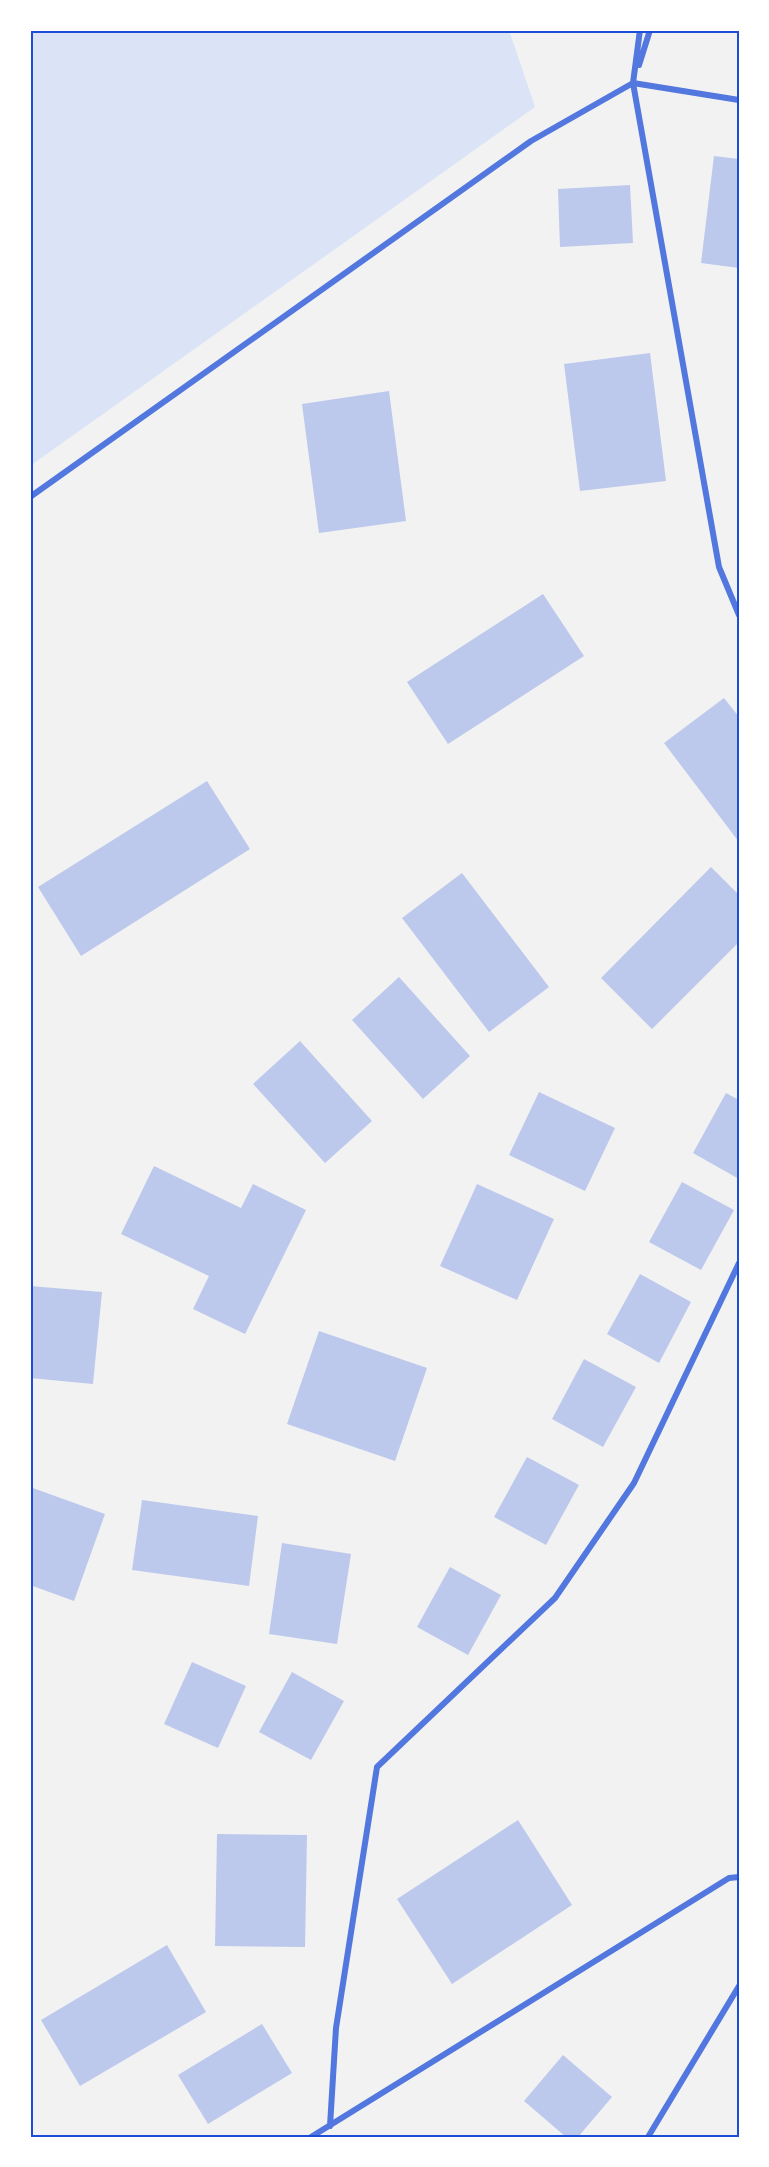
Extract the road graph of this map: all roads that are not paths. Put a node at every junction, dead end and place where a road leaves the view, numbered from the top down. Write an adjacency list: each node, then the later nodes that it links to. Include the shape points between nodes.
1 (640, 30): 3 (street)
2 (650, 30): 3 (street)
3 (633, 82): 4 (street); 5 (street, via 531,141); 6 (street, via 719,567)
4 (739, 100)
5 (30, 497)
6 (739, 615)
7 (739, 1263): 10 (street, via 634,1483 555,1598 377,1767 336,2028)
8 (739, 1877): 10 (street, via 729,1878)
9 (739, 1986): 12 (street)
10 (330, 2126): 11 (street)
11 (311, 2137)
12 (648, 2137)

